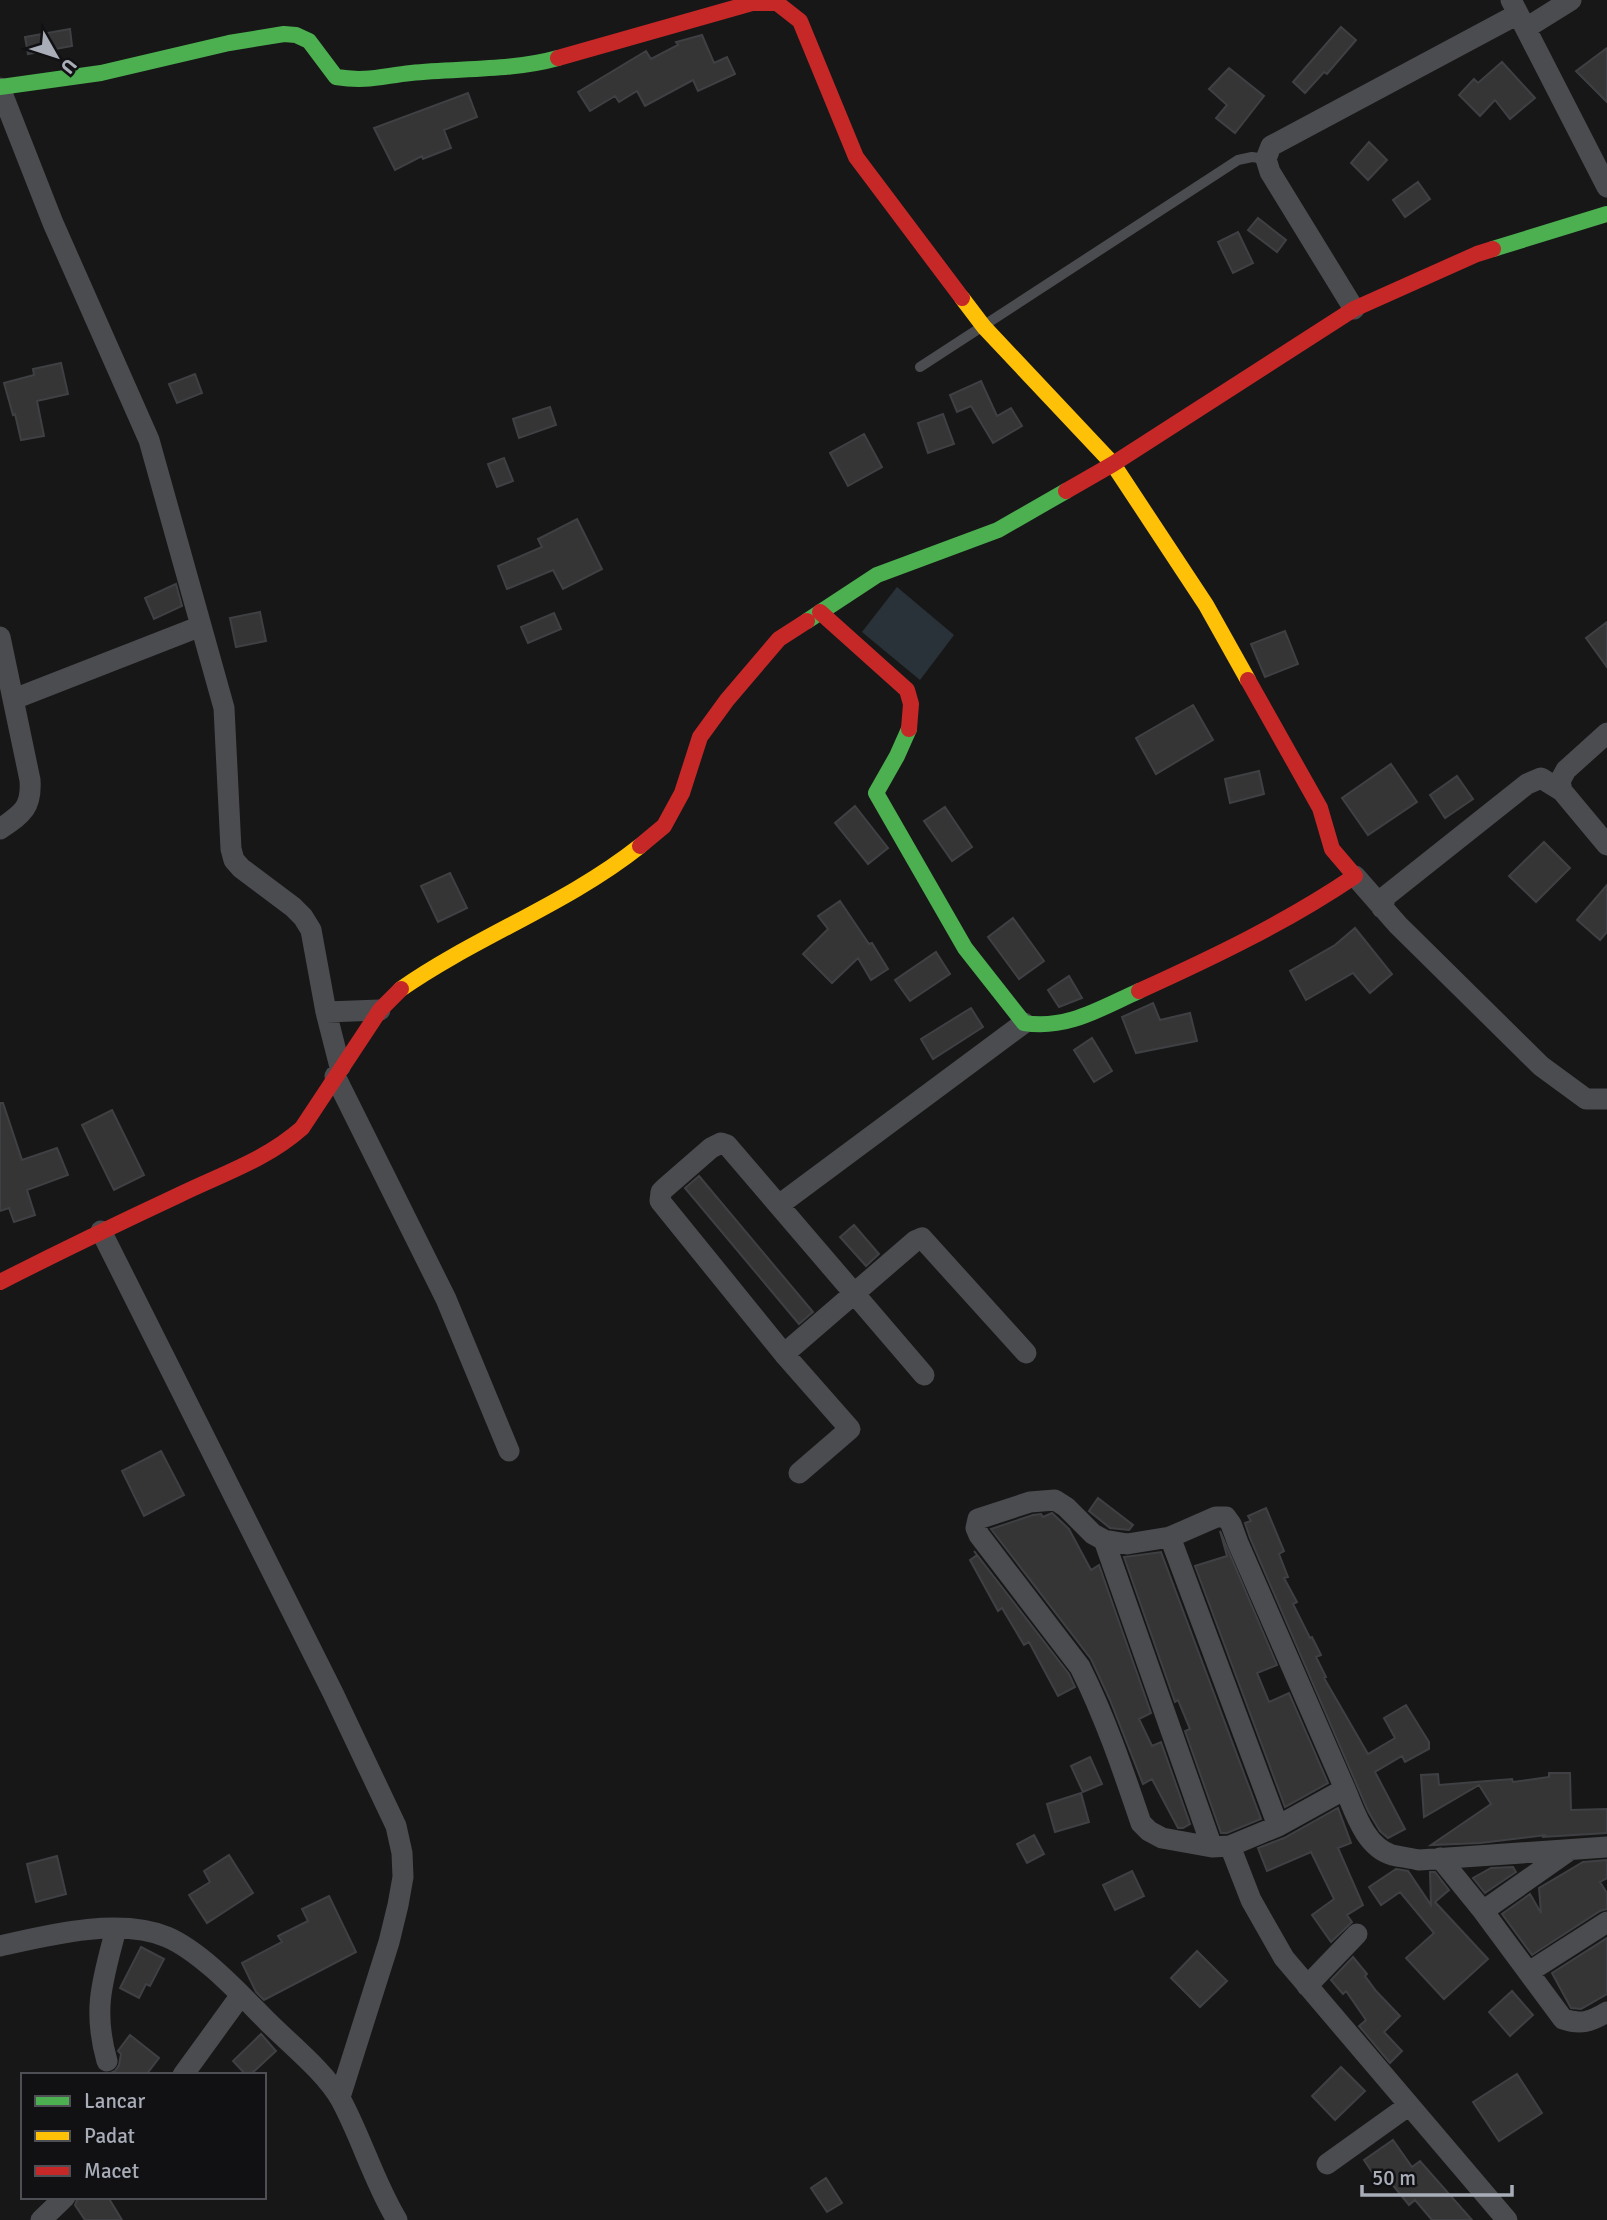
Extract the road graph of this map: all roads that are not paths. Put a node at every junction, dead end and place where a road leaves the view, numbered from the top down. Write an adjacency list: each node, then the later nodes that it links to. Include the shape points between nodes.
1 (1571, 0): 2 (street)
2 (1518, 14): 4 (street, via 1271,146); 5 (street)
3 (0, 88): 8 (street, via 282,35 307,40 336,77 360,81 537,64 752,3 778,3 800,21 856,157); 12 (street, via 53,223 149,440)
4 (1266, 159): 7 (street); 8 (lane, via 1238,160)
5 (1607, 187)
6 (1607, 214): 7 (street, via 1478,254)
7 (1354, 309): 10 (street)
8 (984, 327): 9 (lane); 10 (street)
9 (920, 367)
10 (1112, 464): 11 (street, via 998,530 877,575); 19 (street, via 1206,605 1320,808 1332,849)
11 (820, 612): 21 (street, via 779,639 727,699 700,737 682,793 664,826 629,855 563,896 415,978); 23 (street, via 907,690 912,702 910,731 876,793 965,948)
12 (201, 626): 14 (street); 22 (street, via 224,708 234,860 303,917 311,930)
13 (0, 637): 14 (street)
14 (14, 699): 17 (street, via 31,794 27,807)
15 (1607, 733): 16 (street, via 1566,770 1560,780)
16 (1562, 791): 18 (street); 20 (street, via 1541,778 1527,784 1386,896)
17 (0, 829)
18 (1607, 845)
19 (1355, 876): 20 (street); 23 (street, via 1325,898 1240,944 1067,1023)
20 (1382, 908): 25 (street, via 1541,1066 1586,1099)
21 (380, 1010): 22 (street); 24 (street)
22 (326, 1012): 24 (street)
23 (1024, 1023): 26 (street)
24 (338, 1072): 27 (street, via 302,1128 281,1146); 33 (street, via 446,1299)
25 (1607, 1099)
26 (779, 1205): 29 (street); 31 (street, via 721,1143 660,1196 664,1207)
27 (101, 1231): 28 (street); 54 (street, via 396,1826 403,1877 398,1905)
28 (0, 1282)
29 (855, 1294): 30 (street, via 922,1238); 31 (street); 32 (street)
30 (1026, 1353)
31 (784, 1354): 34 (street, via 850,1429)
32 (924, 1375)
33 (509, 1451)
34 (799, 1473)
35 (1170, 1537): 36 (street, via 1127,1544); 37 (street, via 1216,1517 1228,1518); 38 (street)
36 (1104, 1540): 39 (street); 39 (street, via 1055,1500 1030,1502 976,1523 979,1535 1080,1667 1141,1823 1162,1838)
37 (1345, 1789): 38 (street); 42 (street, via 1357,1819 1377,1848 1419,1860)
38 (1278, 1826): 39 (street)
39 (1221, 1847): 49 (street, via 1284,1958)
40 (1607, 1847): 41 (street)
41 (1572, 1849): 42 (street); 43 (street)
42 (1440, 1858): 43 (street)
43 (1483, 1911): 48 (street)
44 (1607, 1922): 48 (street)
45 (116, 1929): 47 (street); 50 (street, via 154,1932 184,1945); 52 (street, via 98,2009)
46 (1357, 1934): 49 (street)
47 (0, 1946)
48 (1529, 1972): 51 (street, via 1563,2019 1589,2022)
49 (1307, 1986): 55 (street)
50 (241, 1995): 53 (street); 54 (street)
51 (1607, 2012)
52 (107, 2061)
53 (184, 2073)
54 (340, 2097): 59 (street)
55 (1408, 2106): 56 (street); 60 (street)
56 (1327, 2164)
57 (63, 2199): 58 (street)
58 (41, 2220)
59 (397, 2220)
60 (1507, 2220)

